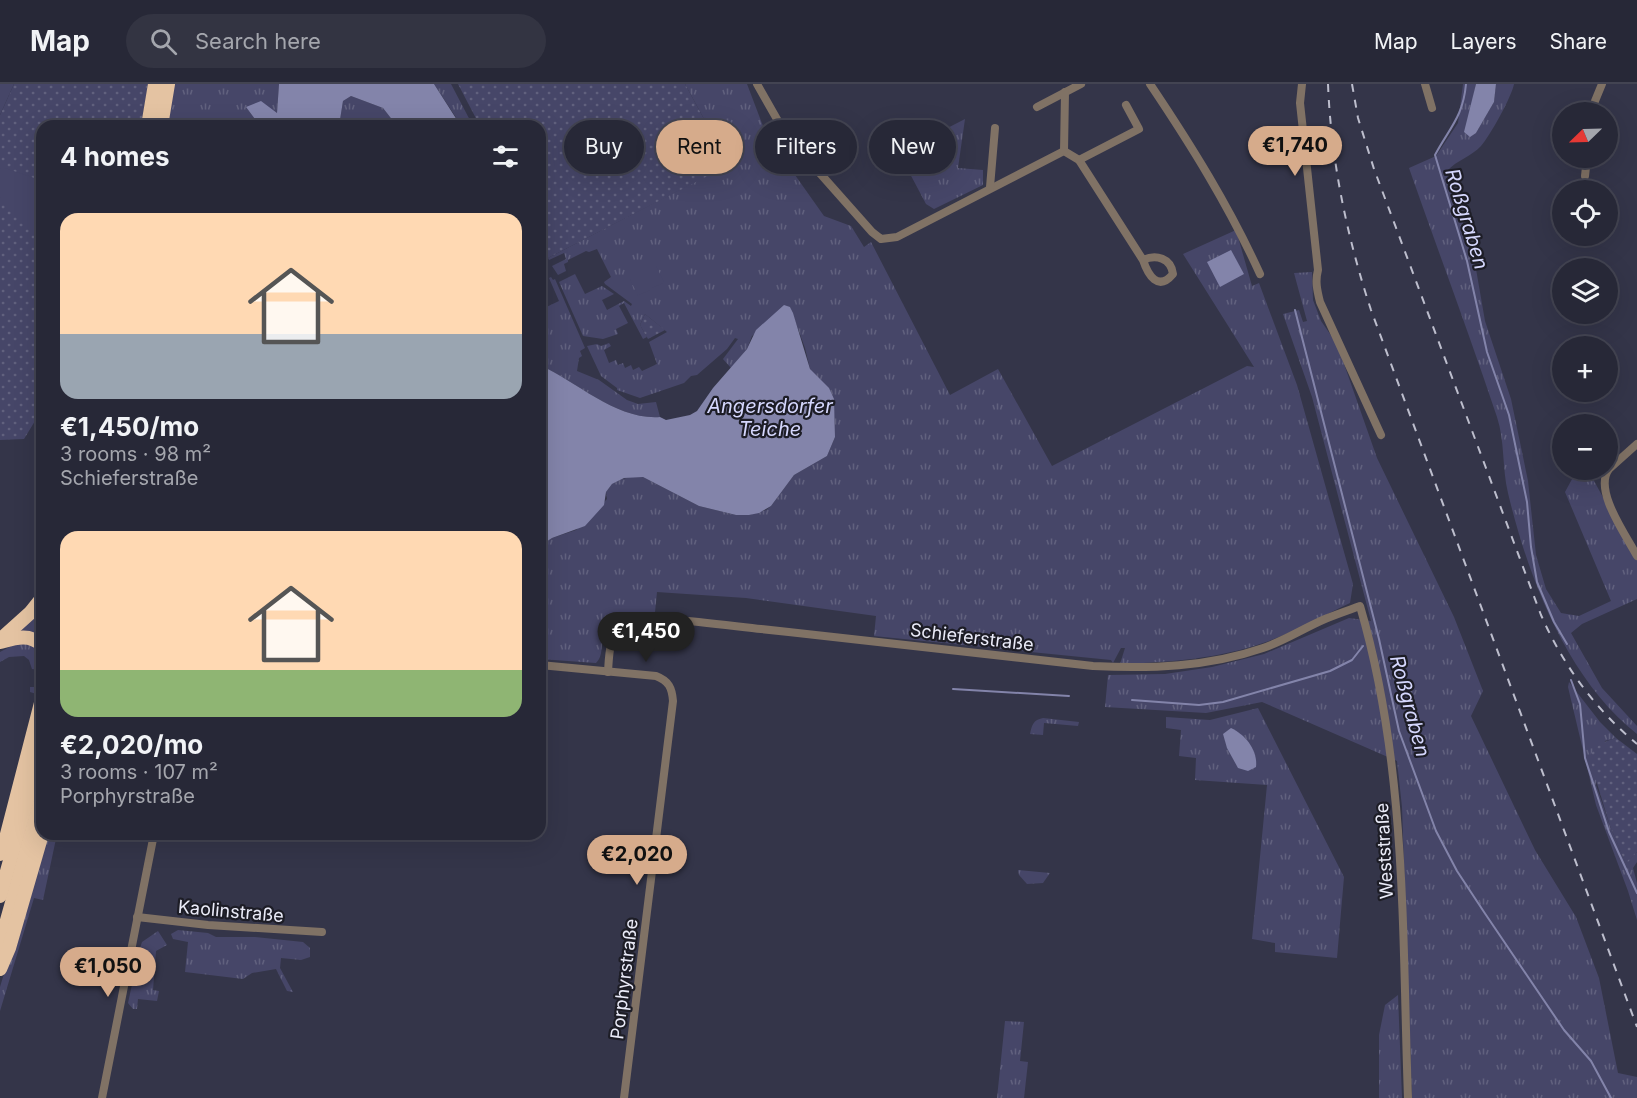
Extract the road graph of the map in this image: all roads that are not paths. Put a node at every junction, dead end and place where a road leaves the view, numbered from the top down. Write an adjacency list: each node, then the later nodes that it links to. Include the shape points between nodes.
1 (155, 84): 14 (highway)
2 (168, 84): 15 (highway)
3 (757, 84): 21 (street, via 786,135 881,239 897,237)
4 (1081, 84): 9 (street)
5 (1150, 84): 23 (street, via 1194,149 1239,227)
6 (1302, 84): 24 (street, via 1300,103 1317,290)
7 (1425, 84): 13 (street)
8 (1602, 84): 10 (street)
9 (1065, 92): 12 (street); 17 (street)
10 (1595, 102)
11 (1126, 105): 18 (street, via 1139,129)
12 (1037, 107)
13 (1432, 108)
14 (149, 120)
15 (162, 120)
16 (995, 128): 21 (street)
17 (1064, 151): 18 (street); 21 (street)
18 (1079, 160): 22 (street)
19 (1586, 168): 20 (street)
20 (1585, 176)
21 (990, 187)
22 (1143, 260)
23 (1260, 274)
24 (1381, 435)
25 (1637, 444): 26 (street, via 1609,469 1604,486)
26 (1637, 556)
27 (36, 606): 29 (highway)
28 (1360, 606): 32 (street, Schieferstraße, via 1264,648 1236,656 1180,666 1129,668 636,619 617,631 611,644); 46 (street, Weststraße, via 1384,701 1398,813)
29 (0, 641): 30 (highway, via 20,637)
30 (36, 642)
31 (546, 666): 32 (street)
32 (608, 672): 45 (street, Porphyrstraße, via 656,676 670,685 673,701)
33 (36, 722): 38 (highway)
34 (36, 768): 39 (highway)
35 (36, 817): 42 (highway)
36 (40, 840): 43 (highway)
37 (153, 840): 40 (street)
38 (0, 854)
39 (0, 896)
40 (137, 917): 41 (street, Kaolinstraße); 44 (street)
41 (322, 932)
42 (0, 945)
43 (0, 969)
44 (102, 1098)
45 (624, 1098)
46 (1408, 1098)

